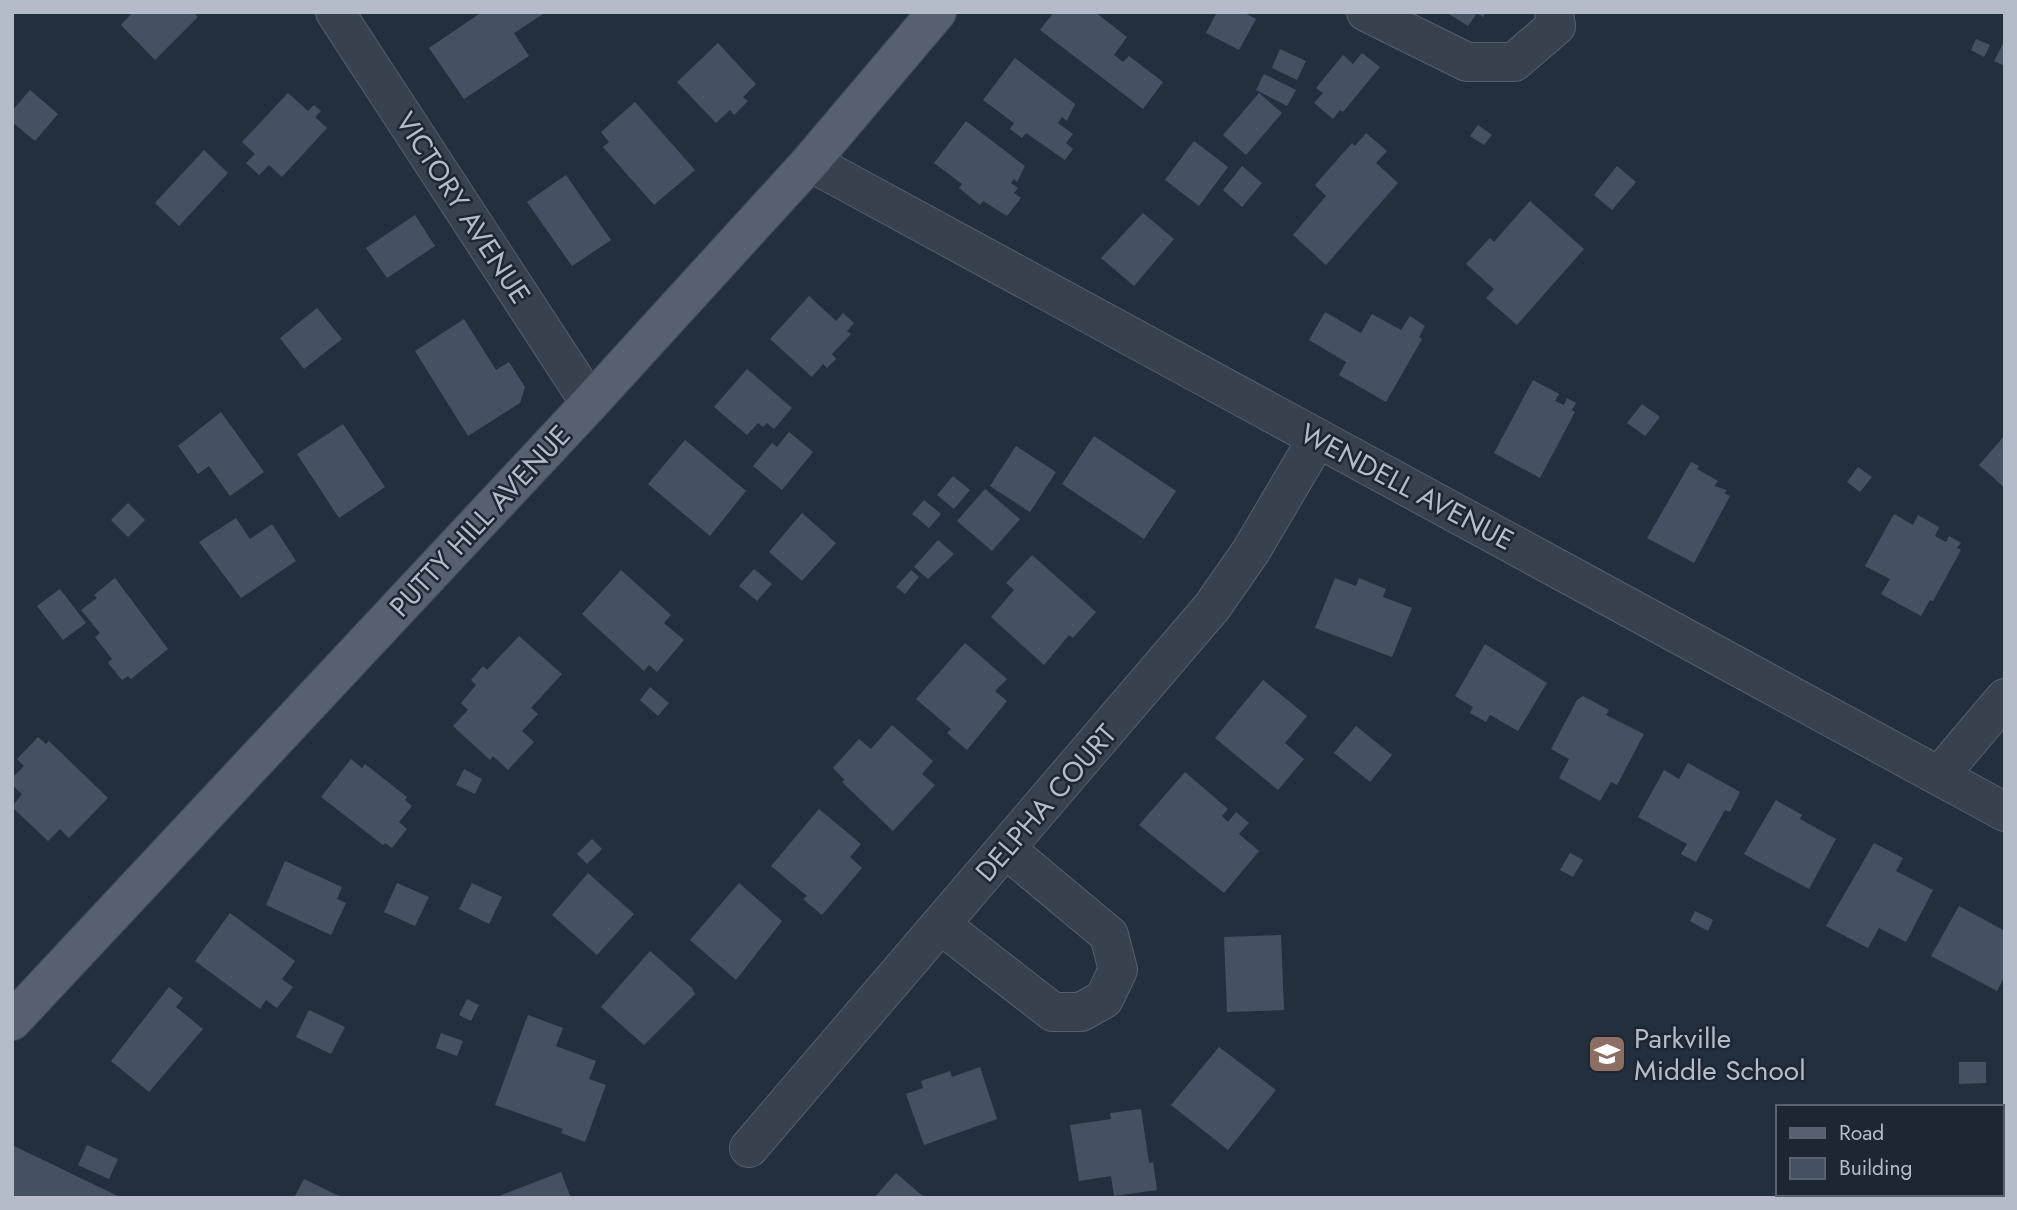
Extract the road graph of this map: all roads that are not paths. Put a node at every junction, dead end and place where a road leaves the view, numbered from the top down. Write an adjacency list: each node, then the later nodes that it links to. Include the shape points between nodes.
1 (335, 12): 6 (street, VICTORY AVENUE)
2 (937, 12): 5 (main road, PUTTY HILL AVENUE)
3 (1366, 12): 4 (street, via 1467,62 1514,62 1556,26)
4 (1554, 12)
5 (810, 162): 6 (main road, PUTTY HILL AVENUE); 7 (street, WENDELL AVENUE)
6 (590, 403): 13 (main road, PUTTY HILL AVENUE)
7 (1317, 439): 9 (street, WENDELL AVENUE); 11 (street, DELPHA COURT, via 1212,607)
8 (2005, 698): 9 (street)
9 (1939, 776): 10 (street, WENDELL AVENUE)
10 (2005, 812)
11 (1006, 849): 12 (street, DELPHA COURT); 12 (street, via 1109,935 1118,970 1104,999 1081,1012 1053,1012)
12 (941, 925): 14 (street, DELPHA COURT)
13 (12, 1021)
14 (749, 1148)

